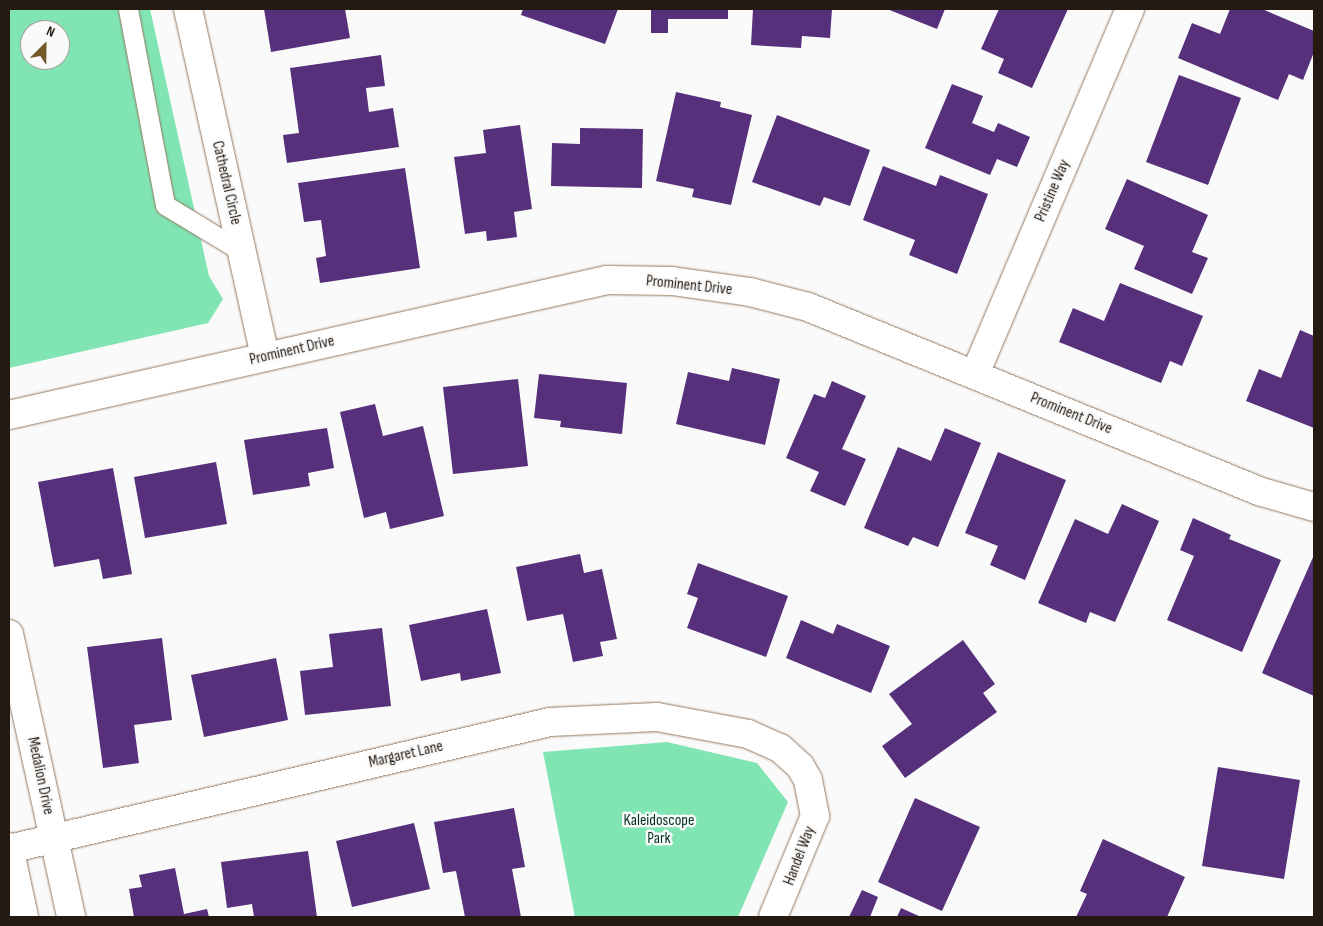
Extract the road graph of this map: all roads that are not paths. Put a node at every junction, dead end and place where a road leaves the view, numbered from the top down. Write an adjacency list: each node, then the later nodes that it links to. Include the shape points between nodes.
1 (128, 9): 4 (lane, via 165,205)
2 (188, 9): 4 (street, Cathedral Circle)
3 (1130, 9): 6 (street, Pristine Way)
4 (241, 251): 5 (street, Cathedral Circle)
5 (265, 357): 6 (street, Prominent Drive, via 607,280 672,281 750,292 808,307); 7 (street, Prominent Drive)
6 (975, 374): 8 (street, Prominent Drive, via 1262,492)
7 (9, 415)
8 (1314, 507)
9 (9, 634): 11 (street, Medalion Drive)
10 (800, 766): 11 (street, Margaret Lane, via 780,748 748,734 657,717 550,722); 15 (street, Handel Way, via 808,780 815,816)
11 (53, 836): 12 (street, Margaret Lane); 14 (street, Medalion Drive)
12 (9, 848): 13 (street)
13 (24, 917)
14 (70, 917)
15 (774, 917)

